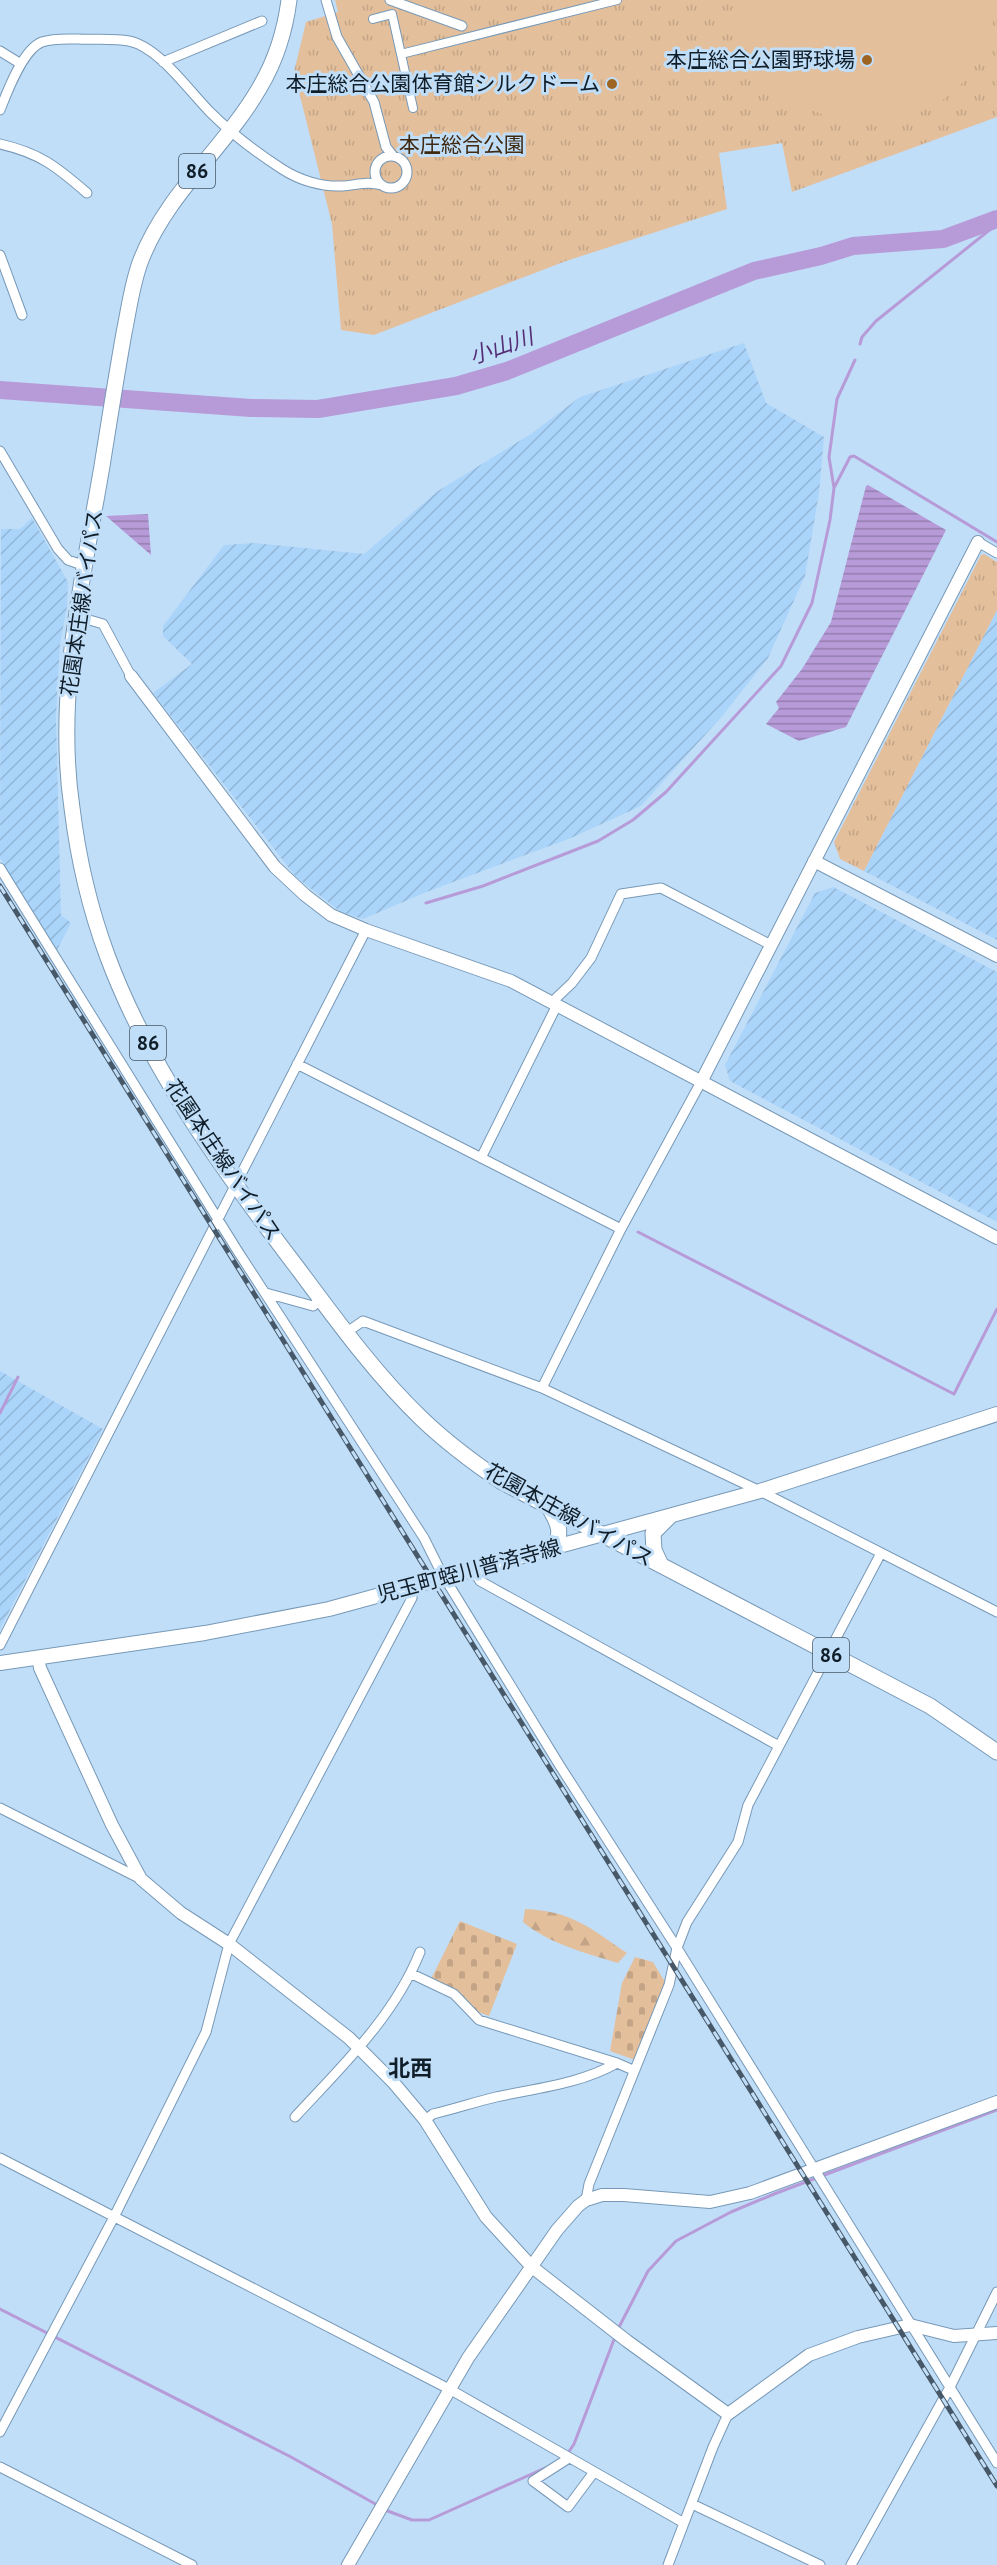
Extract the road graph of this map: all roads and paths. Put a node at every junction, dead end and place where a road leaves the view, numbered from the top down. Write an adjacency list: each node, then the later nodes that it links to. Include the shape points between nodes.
1 (289, 0): 14 (main road, 花園本庄線バイパス / 86, via 276,54 261,86)
2 (326, 0): 16 (street, via 337,37 374,102)
3 (390, 0): 7 (street)
4 (617, 0): 9 (street)
5 (373, 19): 9 (street, via 392,14)
6 (262, 21): 10 (street)
7 (462, 26)
8 (0, 51): 11 (street)
9 (401, 54): 12 (street)
10 (163, 62): 11 (street, via 129,41 64,39 33,47); 14 (street)
11 (21, 64): 13 (street)
12 (413, 108)
13 (0, 110)
14 (231, 130): 18 (street, via 302,180 338,186); 26 (main road, 花園本庄線バイパス / 86, via 181,190 156,228 138,270)
15 (0, 144): 20 (street, via 24,150 54,165)
16 (388, 157): 17 (street); 19 (street, via 405,164 406,178 398,186)
17 (375, 171): 18 (street); 19 (street)
18 (367, 181): 19 (street)
19 (382, 185)
20 (87, 193)
21 (0, 255): 22 (street)
22 (22, 315)
23 (0, 451): 26 (street, via 58,549 68,561)
24 (978, 542): 25 (street); 29 (street)
25 (997, 553)
26 (85, 566): 27 (main road, 花園本庄線バイパス / 86)
27 (76, 616): 28 (street, via 103,624); 38 (main road, 花園本庄線バイパス / 86, via 68,684 68,768 80,859 96,918 141,1032 179,1099)
28 (131, 676): 31 (street, via 276,867 321,908)
29 (814, 861): 32 (street); 33 (street)
30 (0, 868): 39 (street)
31 (366, 930): 34 (street, via 480,968); 35 (street)
32 (771, 945): 34 (street, via 661,888 621,894 591,958); 36 (street)
33 (997, 956)
34 (554, 1003): 36 (street); 37 (street)
35 (297, 1064): 37 (street); 38 (street)
36 (701, 1082): 40 (street); 41 (street)
37 (481, 1158): 40 (street)
38 (237, 1184): 39 (street); 43 (main road, 花園本庄線バイパス / 86)
39 (218, 1219): 42 (street); 58 (street)
40 (621, 1229): 45 (street)
41 (997, 1238)
42 (266, 1293): 43 (street, via 313,1306); 55 (street, via 424,1538)
43 (321, 1299): 44 (main road, 花園本庄線バイパス / 86)
44 (347, 1332): 45 (street, via 363,1321); 48 (main road, 花園本庄線バイパス / 86, via 422,1419 464,1456)
45 (542, 1388): 47 (street)
46 (997, 1414): 47 (main road, 児玉町蛭川普済寺線)
47 (760, 1491): 49 (main road, 児玉町蛭川普済寺線); 52 (street)
48 (550, 1509): 50 (main road, 花園本庄線バイパス / 86); 51 (main road, via 560,1533)
49 (669, 1517): 50 (main road, 児玉町蛭川普済寺線); 53 (main road, via 653,1533 654,1550)
50 (604, 1535): 51 (main road, 児玉町蛭川普済寺線); 53 (main road, 花園本庄線バイパス / 86)
51 (554, 1547): 54 (main road, 児玉町蛭川普済寺線)
52 (881, 1553): 57 (street); 59 (street)
53 (661, 1565): 59 (main road, 花園本庄線バイパス / 86)
54 (474, 1571): 55 (main road, 児玉町蛭川普済寺線); 62 (street, via 480,1581)
55 (444, 1577): 56 (main road, 児玉町蛭川普済寺線); 67 (street)
56 (412, 1588): 60 (main road, 児玉町蛭川普済寺線, via 284,1619); 66 (street, via 412,1598)
57 (997, 1612)
58 (0, 1645)
59 (828, 1653): 62 (street); 63 (main road, 花園本庄線バイパス / 86, via 930,1706)
60 (38, 1657): 61 (main road, 児玉町蛭川普済寺線); 65 (street, via 112,1825)
61 (0, 1663)
62 (779, 1746): 67 (street, via 748,1805 738,1842 687,1922)
63 (997, 1752)
64 (0, 1808): 65 (street)
65 (141, 1879): 66 (street, via 181,1913)
66 (229, 1944): 70 (street); 79 (street, via 206,2032)
67 (677, 1948): 72 (street, via 669,1985); 77 (street)
68 (420, 1952): 69 (street)
69 (412, 1974): 70 (street); 71 (street, via 454,1994 479,2020)
70 (359, 2048): 74 (street); 75 (street)
71 (617, 2062): 72 (street); 75 (street, via 601,2072 495,2097 433,2114)
72 (633, 2070): 78 (street)
73 (997, 2102): 77 (street)
74 (295, 2117)
75 (425, 2120): 80 (street, via 486,2217)
76 (0, 2158): 79 (street)
77 (814, 2170): 78 (street, via 750,2193 710,2202 624,2195); 82 (street)
78 (586, 2200): 80 (street, via 569,2215)
79 (114, 2217): 86 (street); 88 (street)
80 (532, 2267): 86 (street, via 468,2358); 87 (street)
81 (997, 2292): 84 (street)
82 (910, 2325): 84 (street, via 944,2334); 85 (street); 87 (street, via 858,2337 809,2355)
83 (997, 2333): 84 (street)
84 (976, 2334): 85 (street)
85 (950, 2387): 90 (street); 99 (street)
86 (451, 2390): 89 (street); 97 (street)
87 (728, 2414): 93 (street)
88 (0, 2432)
89 (569, 2458): 92 (street); 92 (street, via 533,2481 568,2507)
90 (997, 2463)
91 (0, 2467): 96 (street)
92 (594, 2472): 94 (street)
93 (692, 2504): 94 (street); 98 (street)
94 (684, 2523): 95 (street)
95 (670, 2564)
96 (192, 2565)
97 (348, 2565)
98 (820, 2565)
99 (851, 2565)

